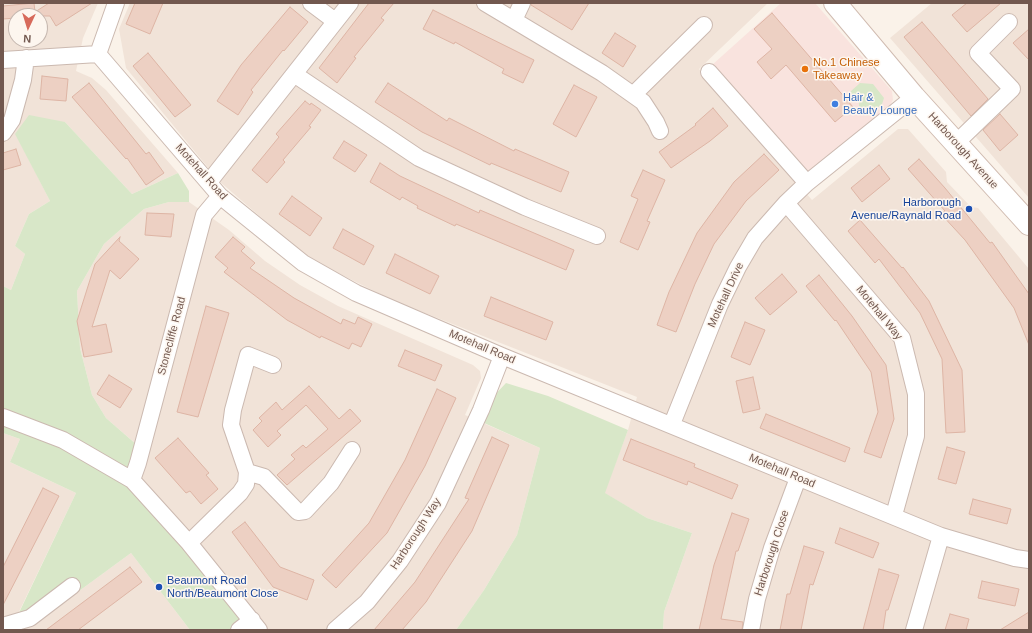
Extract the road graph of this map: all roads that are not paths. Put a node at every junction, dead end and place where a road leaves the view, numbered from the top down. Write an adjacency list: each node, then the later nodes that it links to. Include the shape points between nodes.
1 (116, 3): 11 (street)
2 (311, 3): 8 (street)
3 (350, 3): 8 (street)
4 (485, 3): 7 (street)
5 (522, 3): 7 (street)
6 (835, 3): 17 (street, Harborough Avenue)
7 (514, 20): 16 (street, via 602,73)
8 (335, 21): 15 (street)
9 (1009, 22): 20 (street, via 978,53 1012,90)
10 (704, 25): 16 (street)
11 (98, 54): 12 (street); 21 (street, Motehall Road)
12 (26, 58): 13 (street); 19 (street, via 12,120)
13 (3, 60)
14 (709, 72): 22 (street)
15 (294, 74): 21 (street); 26 (street, via 419,158 524,207)
16 (633, 95): 18 (street, via 643,102)
17 (914, 98): 20 (street, Harborough Avenue); 22 (street, Motehall Drive)
18 (660, 131)
19 (3, 133)
20 (956, 143): 25 (street, Harborough Avenue)
21 (209, 182): 23 (street, Motehall Road)
22 (807, 183): 24 (street, Motehall Drive)
23 (220, 196): 27 (street, Motehall Road, via 303,263 356,293); 34 (street, Stonecliffe Road, via 204,215)
24 (786, 203): 30 (street, Motehall Drive, via 755,238 738,267 720,304); 35 (street, Motehall Way, via 902,338 916,394 916,436)
25 (1029, 224)
26 (597, 236)
27 (502, 356): 30 (street, Motehall Road); 43 (street, Harborough Way, via 481,410 438,503 400,561 368,602)
28 (272, 365): 32 (street, via 248,355 233,410 231,425)
29 (3, 417): 34 (street, via 63,440)
30 (672, 424): 33 (street, Motehall Road)
31 (352, 450): 32 (street, via 331,483 305,512 298,512 264,477)
32 (247, 472): 37 (street, via 246,484 240,493)
33 (798, 478): 35 (street, Motehall Road); 44 (street, Harborough Close, via 772,548)
34 (132, 480): 37 (street)
35 (894, 515): 36 (street, Motehall Road)
36 (941, 536): 38 (street, Motehall Road); 45 (street)
37 (189, 543): 40 (street)
38 (1029, 560)
39 (72, 586): 41 (street, via 30,618)
40 (255, 625): 42 (street)
41 (3, 626)
42 (239, 630)
43 (334, 630)
44 (750, 630)
45 (914, 630)

